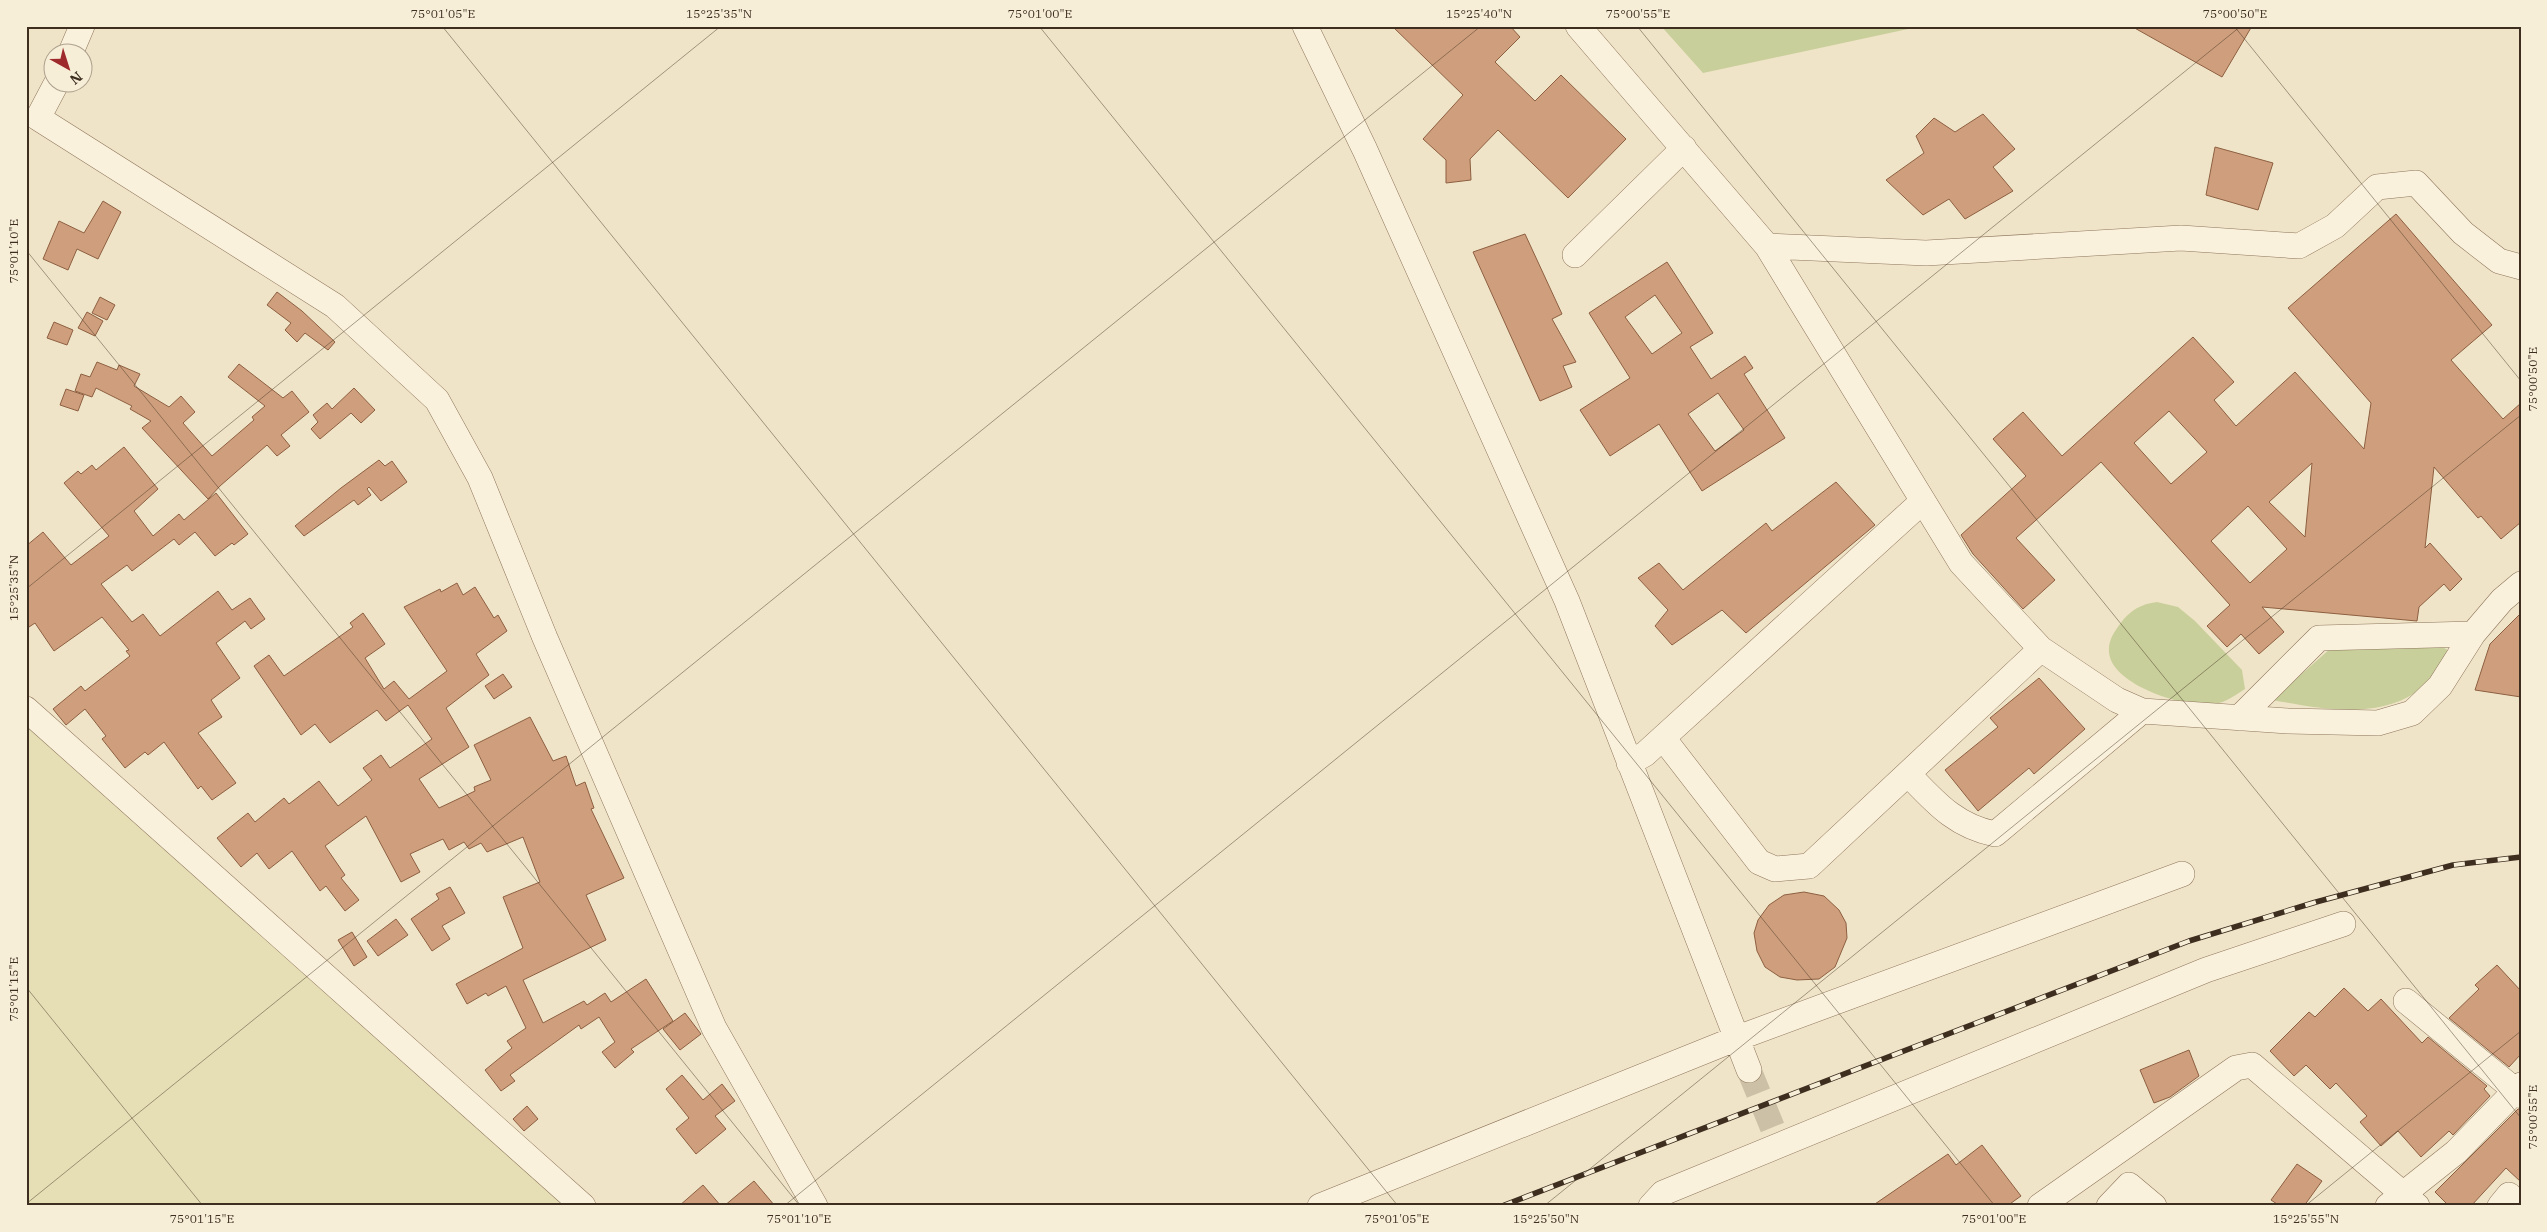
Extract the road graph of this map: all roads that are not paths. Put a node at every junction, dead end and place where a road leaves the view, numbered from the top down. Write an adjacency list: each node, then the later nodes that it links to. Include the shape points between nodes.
1 (82, 26): 4 (street)
2 (1305, 26): 18 (street, via 1365,150 1567,601)
3 (1578, 26): 6 (street)
4 (75, 42)
5 (52, 92): 28 (street, via 38,118 335,306 437,400 480,478 545,638 714,1028)
6 (1684, 148): 7 (street); 8 (street)
7 (1767, 246): 9 (street, via 1926,253 2181,238 2299,246 2335,226 2377,187 2416,183 2463,233 2499,261); 10 (street)
8 (1575, 255)
9 (2521, 266)
10 (1923, 501): 13 (street, via 1961,563); 17 (street)
11 (2521, 584): 12 (street, via 2502,600)
12 (2473, 634): 16 (street, via 2319,638); 16 (street, via 2440,686 2412,713 2378,723)
13 (2041, 649): 15 (street, via 2117,700); 19 (street)
14 (26, 709): 27 (street)
15 (2142, 711): 16 (street); 19 (street, via 1995,834 1974,830 1943,811)
16 (2239, 718)
17 (1663, 738): 18 (street); 19 (street, via 1759,862 1775,869 1809,866)
18 (1630, 764): 23 (street)
19 (1908, 774)
20 (2182, 874): 23 (street)
21 (2343, 924): 30 (street, via 2206,970 1663,1193)
22 (2406, 1001): 25 (street)
23 (1735, 1038): 24 (street); 29 (street)
24 (1749, 1070)
25 (2519, 1090): 26 (street)
26 (2403, 1202): 31 (street, via 2252,1065 2236,1068)
27 (583, 1206)
28 (815, 1206)
29 (1320, 1206)
30 (1651, 1206)
31 (2040, 1206)
32 (2109, 1206): 33 (street, via 2129,1185)
33 (2154, 1206)

